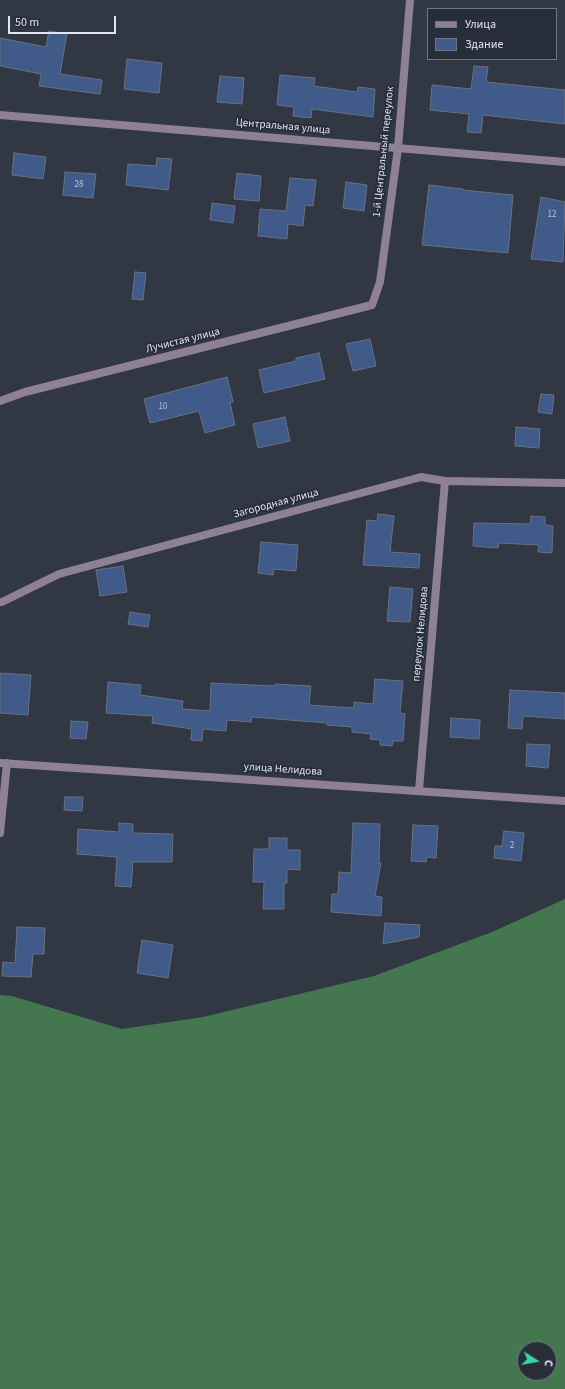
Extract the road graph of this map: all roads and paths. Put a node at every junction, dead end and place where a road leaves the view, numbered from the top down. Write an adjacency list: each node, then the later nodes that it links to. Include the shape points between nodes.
1 (410, 0): 3 (street, 1-й Центральный переулок)
2 (0, 115): 3 (street, Центральная улица)
3 (398, 148): 4 (street, Центральная улица); 5 (street, 1-й Центральный переулок, via 380,282)
4 (565, 162)
5 (372, 305): 6 (street, Лучистая улица, via 25,392)
6 (0, 401)
7 (445, 481): 8 (street, Загородная улица); 9 (street, Загородная улица, via 421,477 59,574); 11 (street, переулок Нелидова)
8 (565, 484)
9 (2, 602)
10 (4, 763): 11 (street, улица Нелидова); 13 (street)
11 (419, 790): 12 (street, улица Нелидова)
12 (565, 801)
13 (0, 833)

